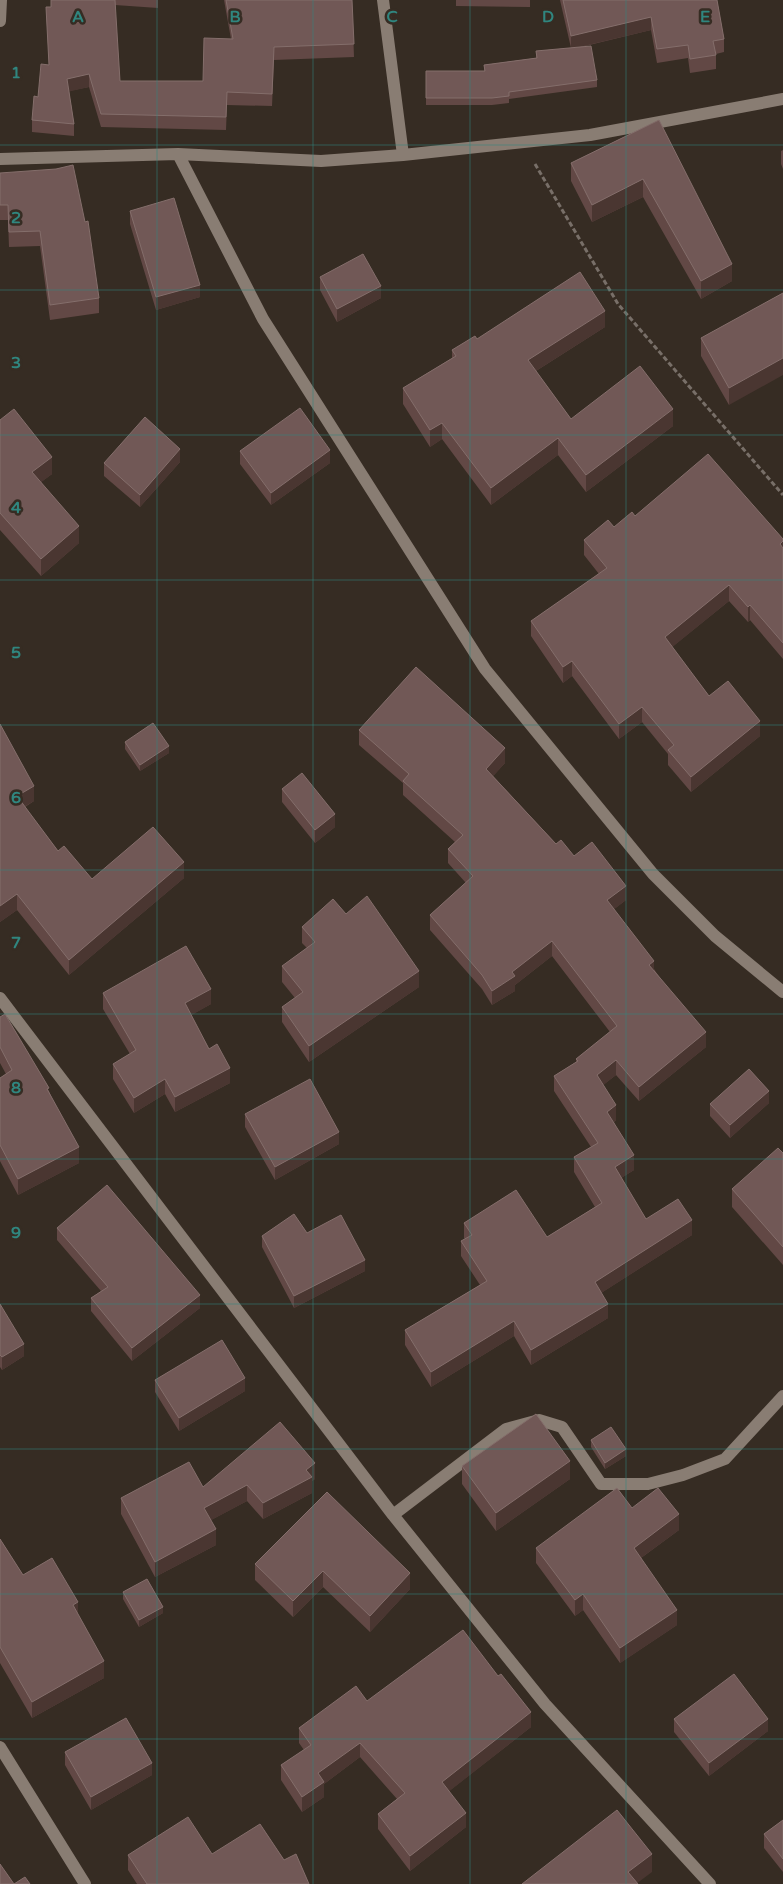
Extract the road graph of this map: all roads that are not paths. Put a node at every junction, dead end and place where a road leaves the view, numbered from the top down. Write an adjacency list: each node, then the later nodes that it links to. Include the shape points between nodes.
1 (1, 0): 3 (street)
2 (382, 0): 6 (street)
3 (0, 21)
4 (783, 99): 6 (street, via 590,134)
5 (178, 154): 6 (street, via 321,160); 7 (street); 8 (street, via 263,319 485,668 653,874 715,936)
6 (403, 155)
7 (0, 159)
8 (783, 992)
9 (0, 998): 11 (street)
10 (783, 1396): 11 (street, via 725,1459 648,1484 601,1484 562,1426 539,1420 506,1429)
11 (393, 1515): 14 (street, via 546,1704)
12 (0, 1747): 13 (street)
13 (85, 1884)
14 (710, 1884)

